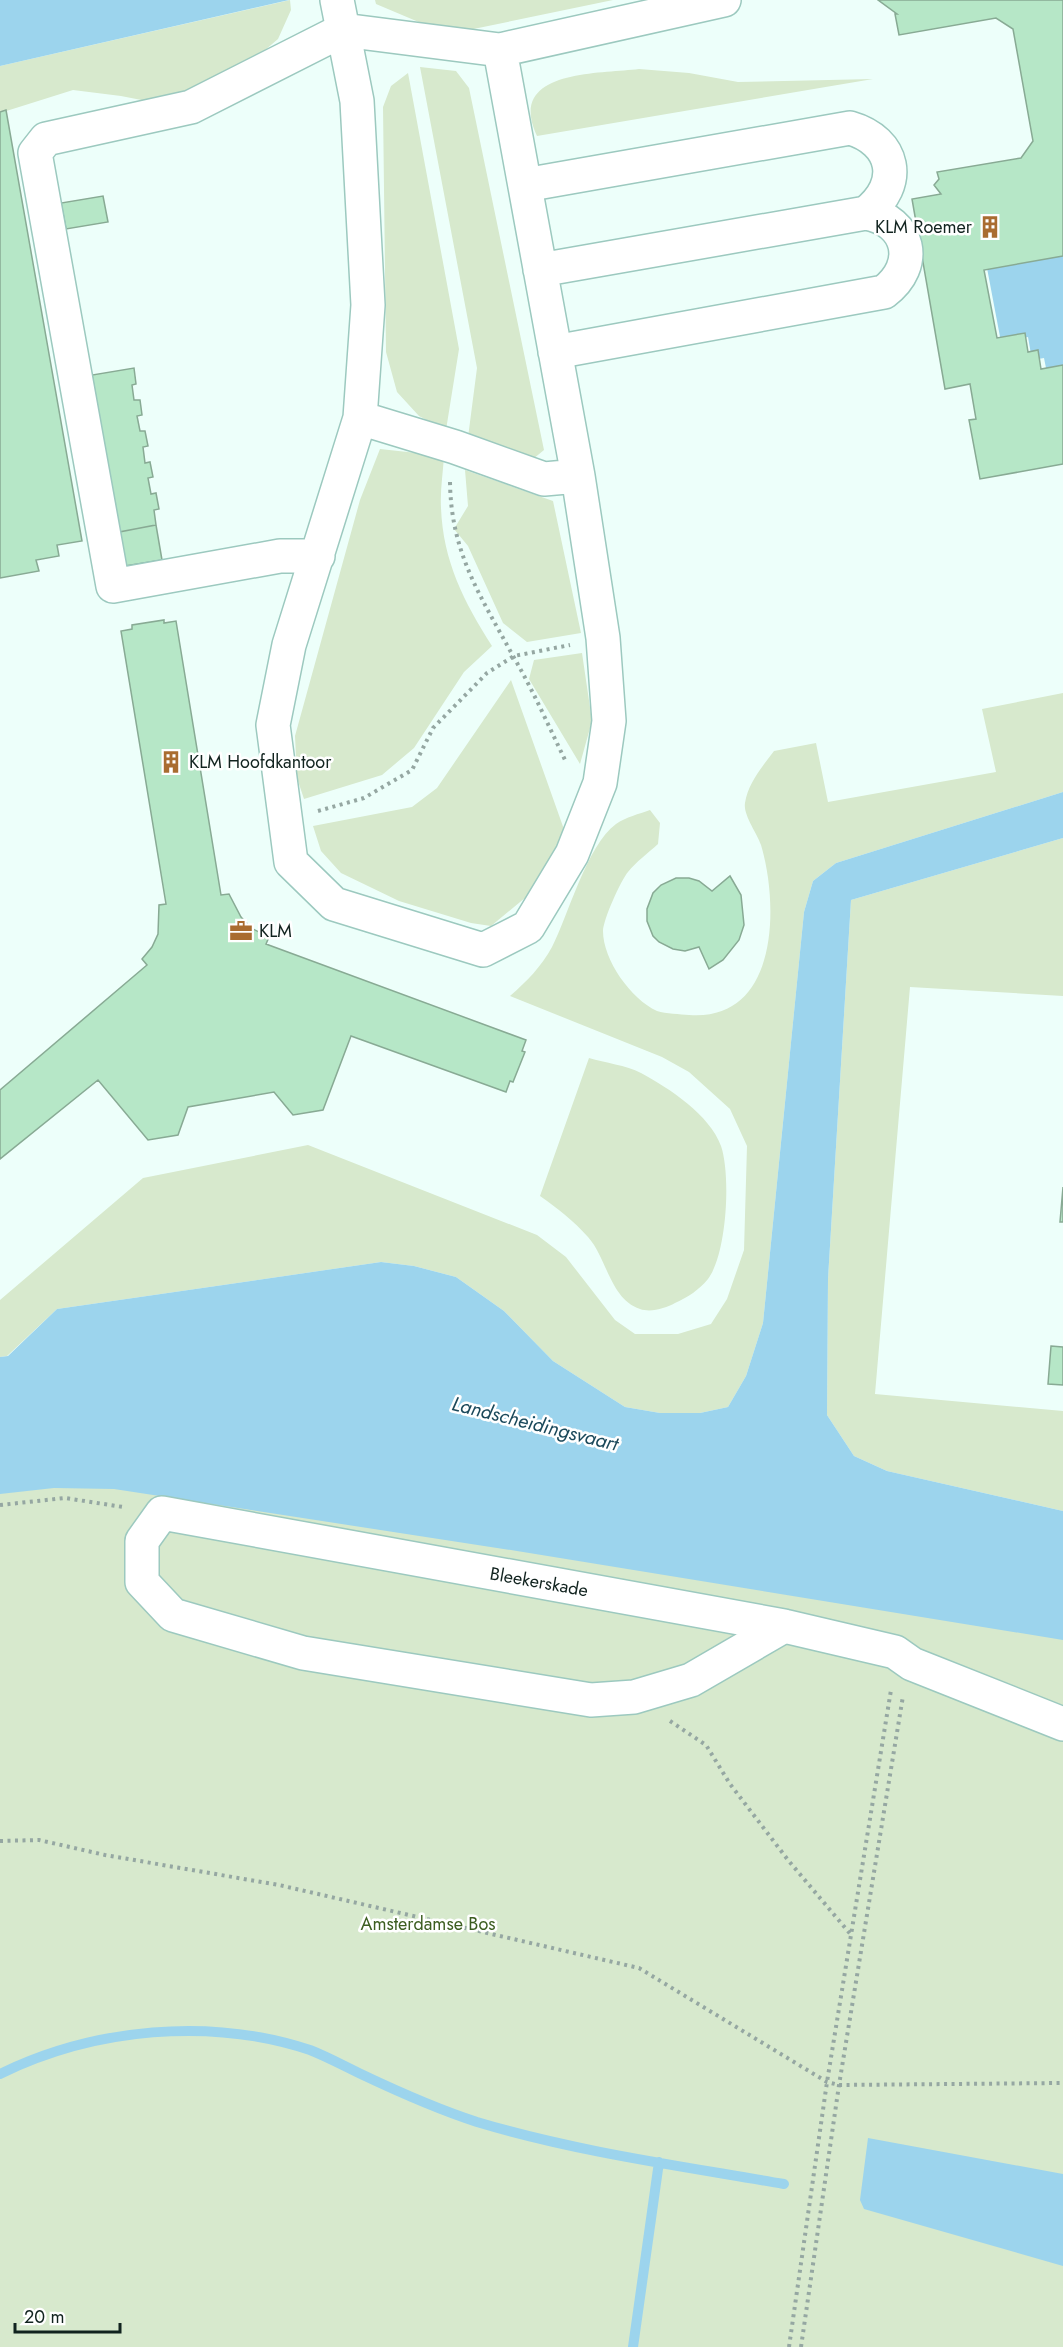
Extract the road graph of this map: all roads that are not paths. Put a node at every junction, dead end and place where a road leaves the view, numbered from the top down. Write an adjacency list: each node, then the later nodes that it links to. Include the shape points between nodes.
1 (724, 0): 3 (lane)
2 (339, 11): 3 (lane); 8 (lane, via 357,101 368,305); 10 (lane, via 191,108 46,138 35,153 113,586 280,556)
3 (500, 50): 4 (lane)
4 (525, 185): 5 (lane, via 850,128 876,140 890,165 885,193); 6 (lane)
5 (866, 213): 6 (lane); 7 (lane, via 892,222 906,246 903,272 884,292)
6 (540, 270): 7 (lane)
7 (555, 352): 9 (lane)
8 (360, 418): 9 (lane, via 544,479); 10 (lane)
9 (578, 476): 10 (lane, via 603,638 609,721 600,783 572,854 528,927 483,950 334,904 291,862 273,725 289,645)
10 (318, 556)
11 (784, 1626): 11 (lane, Bleekerskade, via 162,1513 142,1541 142,1582 173,1615 303,1653 591,1700 634,1697 691,1680); 12 (lane, Bleekerskade, via 904,1658)
12 (1063, 1724)

